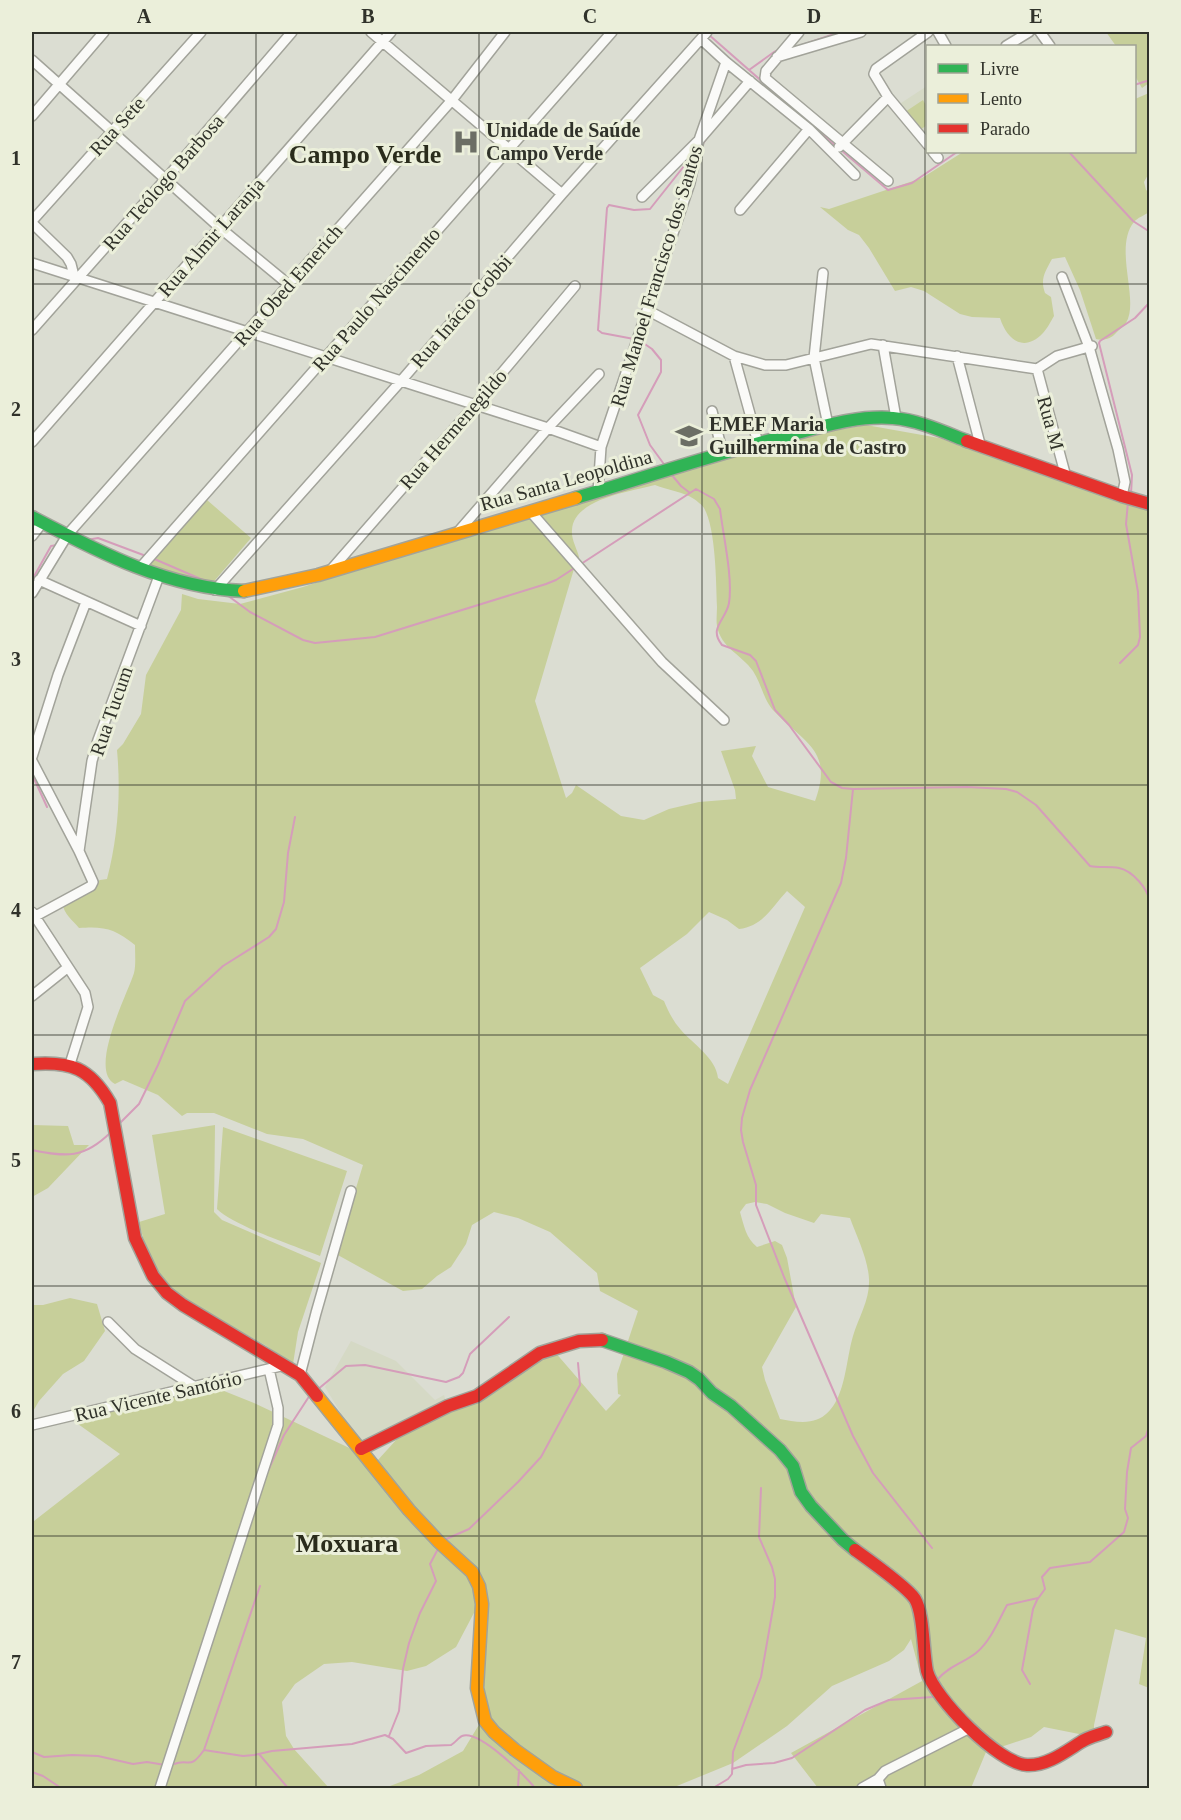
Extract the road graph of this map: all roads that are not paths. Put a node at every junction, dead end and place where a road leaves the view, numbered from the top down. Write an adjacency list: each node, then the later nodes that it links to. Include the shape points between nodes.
1 (104, 32): 21 (street)
2 (201, 32): 26 (street, Rua Sete)
3 (292, 32): 32 (street, Rua Teólogo Barbosa)
4 (371, 32): 14 (street)
5 (391, 32): 14 (street, Rua Almir Laranja)
6 (505, 32): 23 (street, Rua Obed Emerich)
7 (612, 32): 29 (street, Rua Paulo Nascimento)
8 (799, 32): 17 (street)
9 (861, 32): 17 (street)
10 (1029, 32): 15 (street)
11 (1040, 32): 16 (street)
12 (923, 33): 22 (street, via 876,69 876,78)
13 (704, 35): 19 (street); 34 (street, Rua Inácio Gobbi)
14 (382, 42): 23 (street); 38 (street, Rua Almir Laranja)
15 (1008, 45)
16 (1049, 45)
17 (778, 56): 30 (street, via 765,78)
18 (32, 60): 21 (street)
19 (726, 62): 20 (street); 27 (street, Rua Manoel Francisco dos Santos)
20 (754, 84): 25 (street); 27 (street)
21 (58, 85): 24 (street); 26 (street)
22 (888, 97): 28 (street); 30 (street)
23 (452, 100): 29 (street); 43 (street, Rua Obed Emerich)
24 (32, 116)
25 (809, 129): 30 (street); 36 (street)
26 (112, 132): 32 (street); 37 (street, Rua Sete)
27 (698, 143): 35 (street); 46 (street, Rua Manoel Francisco dos Santos, via 690,183)
28 (926, 144)
29 (508, 147): 34 (street); 53 (street, Rua Paulo Nascimento)
30 (839, 148): 31 (street); 33 (street)
31 (855, 175)
32 (165, 180): 38 (street); 41 (street, Rua Teólogo Barbosa)
33 (888, 181)
34 (562, 194): 57 (street, Rua Inácio Gobbi)
35 (642, 197)
36 (740, 210)
37 (32, 222): 41 (street, via 67,257)
38 (219, 227): 43 (street); 45 (street, Rua Almir Laranja)
39 (32, 262): 41 (street)
40 (823, 273): 54 (street)
41 (76, 277): 45 (street); 47 (street, Rua Teólogo Barbosa)
42 (1062, 277): 50 (street)
43 (288, 284): 48 (street, Rua Obed Emerich)
44 (575, 286): 58 (street, Rua Hermenegildo)
45 (155, 302): 48 (street); 63 (street, Rua Almir Laranja)
46 (647, 310): 51 (street); 66 (street, Rua Manoel Francisco dos Santos)
47 (32, 330)
48 (248, 332): 53 (street); 75 (street, Rua Obed Emerich)
49 (882, 345): 52 (street); 54 (street, via 865,344); 60 (street)
50 (1091, 346): 55 (street, via 1057,356); 70 (street, via 1125,482)
51 (734, 356): 54 (street, via 774,366); 64 (street)
52 (957, 356): 55 (street); 65 (street)
53 (325, 357): 57 (street); 77 (street, Rua Paulo Nascimento)
54 (814, 358): 61 (street)
55 (1037, 369): 68 (street, Rua M)
56 (600, 374): 62 (street, Rua Manoel Francisco dos Santos)
57 (401, 381): 58 (street); 81 (street, Rua Inácio Gobbi)
58 (475, 405): 62 (street); 78 (street, Rua Hermenegildo)
59 (712, 411): 67 (street)
60 (897, 418): 61 (street, Rua Santa Leopoldina, via 871,417); 65 (street, Rua Santa Leopoldina)
61 (828, 425): 64 (street, Rua Santa Leopoldina)
62 (548, 428): 66 (street); 74 (street, Rua Manoel Francisco dos Santos)
63 (32, 442)
64 (758, 443): 67 (street, Rua Santa Leopoldina)
65 (980, 444): 68 (street, Rua Santa Leopoldina)
66 (602, 447): 69 (street, Rua Manoel Francisco dos Santos)
67 (723, 454): 69 (street, Rua Santa Leopoldina)
68 (1066, 477): 70 (street, Rua Santa Leopoldina)
69 (598, 492): 72 (street, Rua Santa Leopoldina)
70 (1122, 496): 71 (street, Rua Santa Leopoldina)
71 (1149, 504)
72 (530, 511): 74 (street, Rua Santa Leopoldina); 85 (street, via 662,662)
73 (37, 519): 75 (street, Rua Santa Leopoldina); 76 (street)
74 (458, 532): 78 (street, Rua Santa Leopoldina)
75 (68, 534): 77 (street, Rua Santa Leopoldina); 80 (street, Rua Obed Emerich)
76 (32, 536)
77 (140, 568): 79 (street, Rua Santa Leopoldina)
78 (329, 572): 81 (street, Rua Santa Leopoldina, via 246,591)
79 (159, 576): 81 (street, Rua Santa Leopoldina); 84 (street, Rua Tucum)
80 (39, 580): 82 (street, Rua Obed Emerich); 83 (street)
81 (215, 590)
82 (32, 593)
83 (86, 602): 84 (street); 86 (street)
84 (141, 626): 87 (street, Rua Tucum, via 95,750)
85 (724, 720)
86 (32, 759): 87 (street)
87 (79, 851): 88 (street, via 93,882 91,886)
88 (32, 916): 89 (street)
89 (67, 968): 90 (street); 92 (street, via 88,1001)
90 (32, 996)
91 (32, 1064): 92 (street)
92 (70, 1064): 95 (street, via 92,1076 110,1102 131,1221 153,1276 183,1305)
93 (351, 1191): 97 (street)
94 (108, 1322): 98 (street, via 135,1349)
95 (285, 1365): 96 (street, Rua Vicente Santório); 97 (street)
96 (269, 1370): 98 (street, Rua Vicente Santório); 104 (street, via 278,1425)
97 (300, 1375): 100 (street)
98 (195, 1387): 99 (street, Rua Vicente Santório)
99 (32, 1425)
100 (361, 1449): 101 (street, via 477,1396 540,1353 579,1341 603,1340 689,1372 780,1450 793,1466 801,1492 811,1506 843,1540 915,1599 927,1671 933,1685); 105 (street, via 409,1510 472,1572 479,1586 482,1623 477,1688 485,1721 553,1778)
101 (968, 1729): 102 (street, via 1004,1755 1026,1765 1051,1760); 103 (street, via 885,1771)
102 (1106, 1732)
103 (879, 1784): 106 (street)
104 (160, 1788)
105 (576, 1788)
106 (862, 1788)

